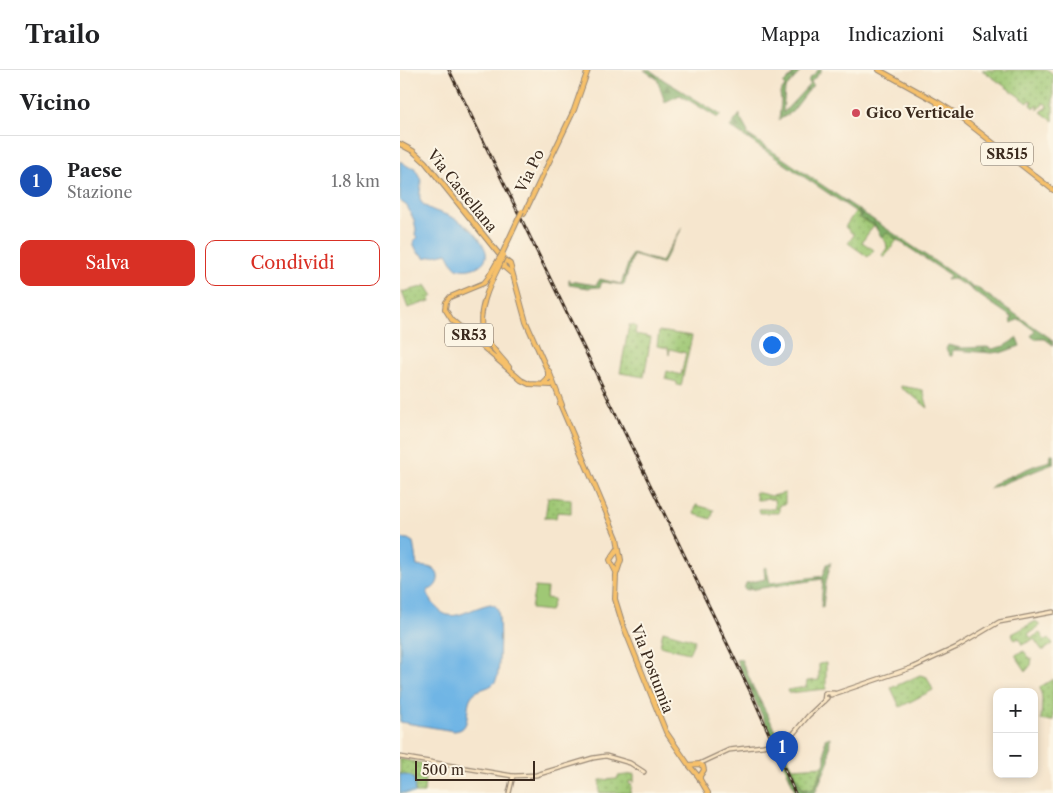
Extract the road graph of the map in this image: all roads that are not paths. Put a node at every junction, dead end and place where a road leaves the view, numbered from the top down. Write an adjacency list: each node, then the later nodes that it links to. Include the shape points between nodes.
1 (587, 70): 5 (main road, Via Po / SR53, bridge)
2 (879, 70): 4 (main road, SR515, via 936,101)
3 (400, 144): 5 (main road, Via Castellana, via 427,164)
4 (1053, 190)
5 (502, 256): 6 (main road, Via Po / SR53, bridge); 6 (main road, Via Castellana)
6 (504, 265): 7 (main road, Via Po / SR53); 8 (main road, via 512,274 528,327)
7 (491, 278): 9 (main road, SR53, via 482,323 484,333 515,375 529,383); 9 (main road, SR53, via 479,286 450,296 445,305 446,313 518,378 529,384)
8 (548, 372): 9 (main road); 10 (main road); 12 (main road)
9 (544, 384): 10 (main road, SR53); 11 (main road, SR53)
10 (552, 384): 11 (main road); 12 (main road)
11 (557, 394): 13 (main road)
12 (562, 405): 13 (main road)
13 (565, 414): 14 (main road, via 612,526)
14 (618, 548): 15 (main road); 16 (main road)
15 (613, 556): 16 (main road); 17 (main road)
16 (619, 556): 18 (main road)
17 (612, 564): 18 (main road); 19 (main road, Via Postumia)
18 (619, 564): 19 (main road, Via Postumia)
19 (616, 574): 24 (main road, Via Postumia, via 615,599 622,624 664,729)
20 (1053, 612): 22 (main road, via 999,622 914,667 835,693 826,692 824,702 791,736 779,742 722,752)
21 (400, 757): 29 (main road)
22 (707, 761): 23 (main road); 25 (main road)
23 (697, 764): 24 (main road); 25 (main road); 27 (main road)
24 (688, 765): 27 (main road, Via Postumia)
25 (704, 768): 28 (main road)
26 (644, 772): 29 (main road, via 630,763 603,756 536,775)
27 (694, 772): 28 (main road); 30 (main road, Via Postumia)
28 (702, 774): 30 (main road)
29 (513, 776): 31 (main road)
30 (701, 782): 32 (main road, Via Postumia)
31 (509, 793)
32 (708, 793)

